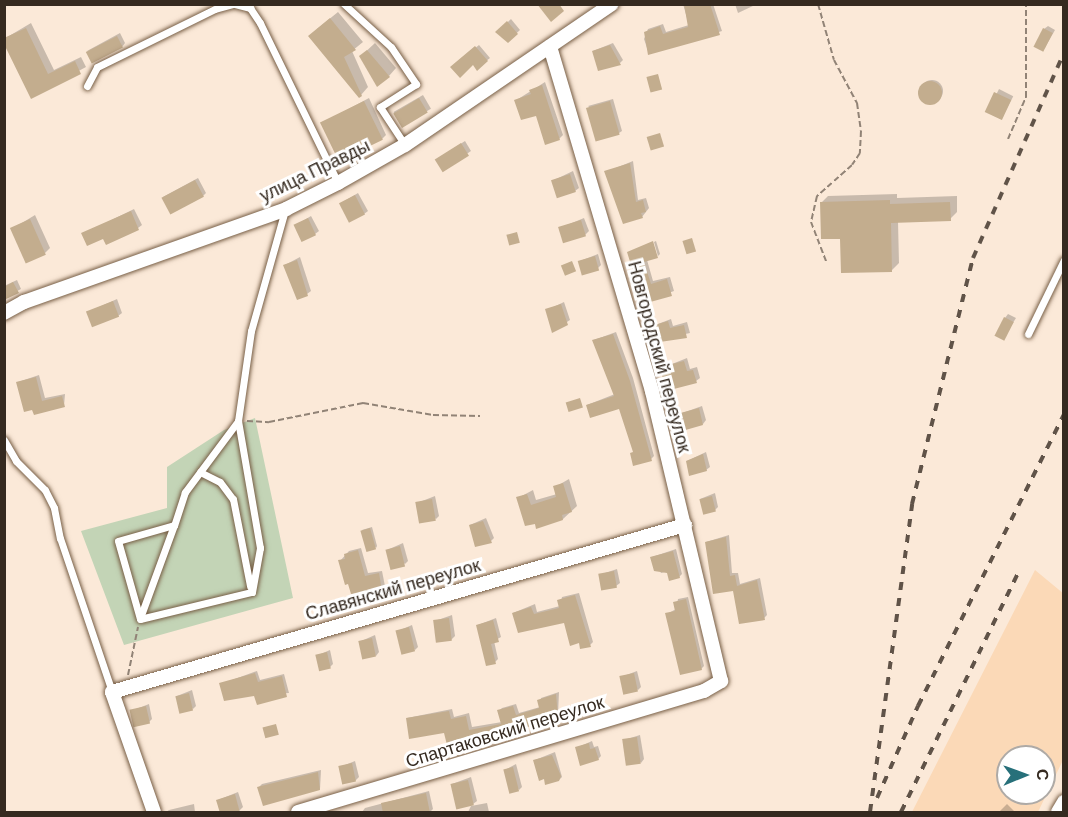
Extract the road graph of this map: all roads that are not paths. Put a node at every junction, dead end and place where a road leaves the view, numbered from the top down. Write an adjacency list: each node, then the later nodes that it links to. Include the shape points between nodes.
1 (234, 4): 5 (lane, via 215,9 97,67); 7 (lane, via 250,8 260,23)
2 (344, 4): 6 (lane, via 390,47 416,84 380,107)
3 (612, 4): 4 (street, улица Правды)
4 (550, 47): 6 (street, улица Правды); 16 (street, Новгородский переулок, via 652,392)
5 (87, 86)
6 (405, 145): 7 (street, улица Правды)
7 (338, 183): 8 (street, улица Правды)
8 (286, 209): 10 (street, улица Правды, via 24,302); 12 (lane, via 251,331)
9 (1064, 260): 11 (lane)
10 (4, 313)
11 (1028, 334)
12 (238, 421): 14 (lane); 17 (lane, via 260,548)
13 (4, 440): 20 (lane, via 16,461 45,489 54,508 60,538)
14 (200, 472): 15 (lane, via 185,492); 17 (lane, via 220,482 233,499)
15 (174, 525): 18 (lane); 18 (lane, via 118,541)
16 (685, 525): 19 (street, Новгородский переулок); 20 (street, Славянский переулок)
17 (252, 592): 18 (lane)
18 (140, 619)
19 (721, 681): 23 (street, Спартаковский переулок, via 704,691)
20 (119, 690): 22 (street)
21 (1064, 802): 24 (street)
22 (154, 813)
23 (298, 813)
24 (1058, 813)

